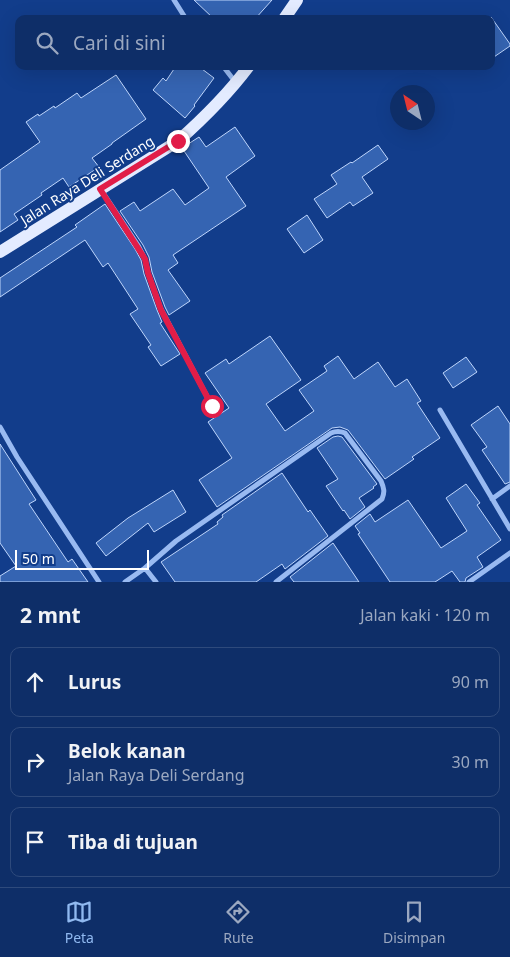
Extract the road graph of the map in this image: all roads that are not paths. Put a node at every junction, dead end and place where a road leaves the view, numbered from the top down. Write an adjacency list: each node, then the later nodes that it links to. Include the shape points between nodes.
1 (174, 0): 3 (street)
2 (298, 0): 4 (main road)
3 (183, 15)
4 (287, 15)
5 (226, 70): 7 (street)
6 (246, 70): 7 (main road, Jalan Raya Deli Serdang)
7 (236, 83): 8 (main road, Jalan Raya Deli Serdang, via 178,141)
8 (100, 189): 9 (main road, Jalan Raya Deli Serdang); 10 (street, via 145,259 161,310)
9 (0, 252)
10 (212, 406)
11 (440, 410): 14 (street)
12 (0, 427): 18 (street)
13 (510, 486): 14 (street)
14 (492, 499): 15 (street)
15 (510, 530)
16 (510, 553): 22 (street)
17 (145, 568): 19 (street); 20 (street); 21 (street, via 176,541 331,433 345,433 381,481 382,499)
18 (99, 582)
19 (125, 582)
20 (156, 582)
21 (276, 582)
22 (469, 582)

